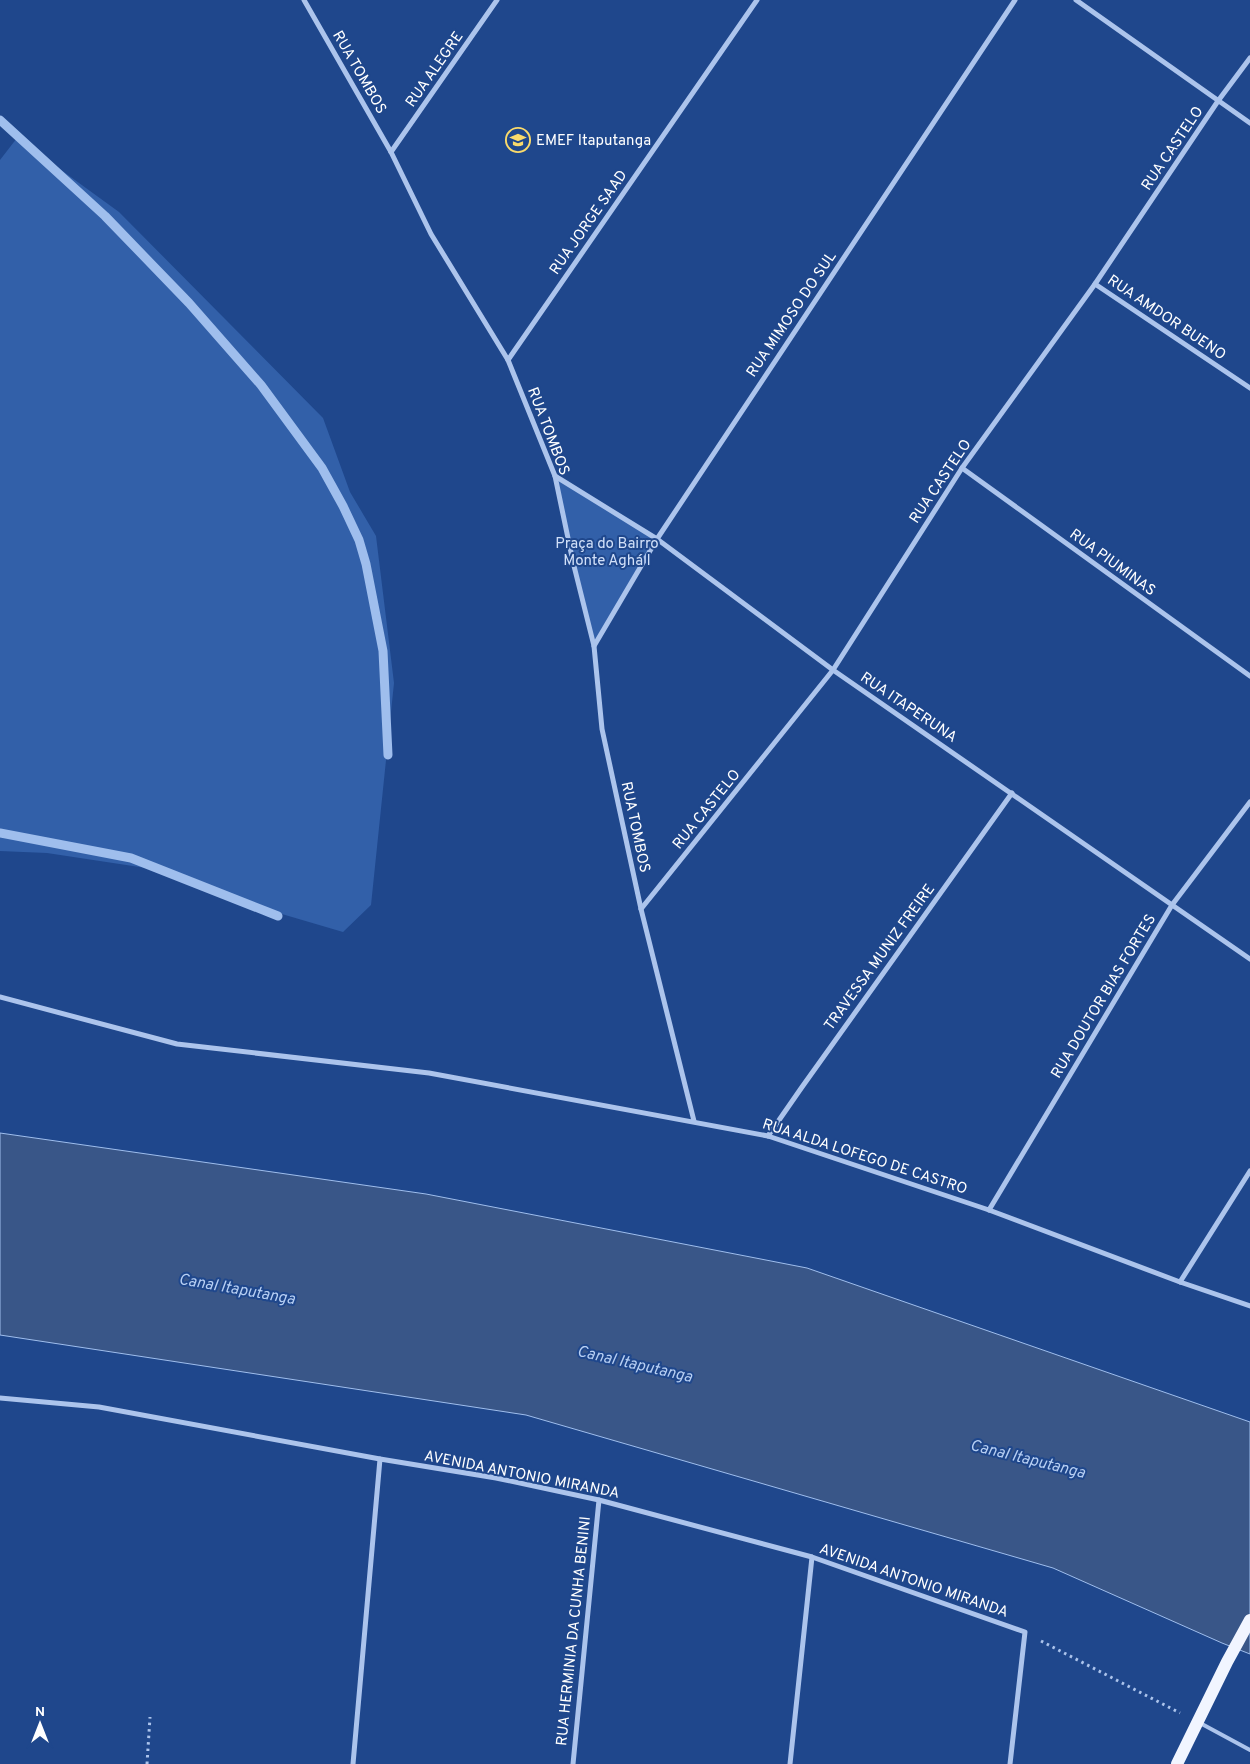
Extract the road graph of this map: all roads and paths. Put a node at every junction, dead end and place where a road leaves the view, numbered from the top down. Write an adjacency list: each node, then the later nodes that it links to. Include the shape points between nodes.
1 (304, 0): 9 (street, RUA TOMBOS)
2 (498, 0): 9 (street, RUA ALEGRE)
3 (757, 0): 11 (street, RUA JORGE SAAD)
4 (1015, 0): 15 (street, RUA MIMOSO DO SUL)
5 (1076, 0): 7 (street)
6 (1250, 58): 7 (street, RUA CASTELO)
7 (1218, 101): 8 (street); 10 (street, RUA CASTELO)
8 (1250, 123)
9 (391, 152): 11 (street, RUA TOMBOS, via 431,234)
10 (1095, 284): 12 (street, RUA AMDOR BUENO); 13 (street, RUA CASTELO)
11 (508, 360): 14 (street, RUA TOMBOS)
12 (1250, 388)
13 (962, 468): 17 (street, RUA CASTELO); 18 (street, RUA PIUMINAS)
14 (555, 476): 15 (street, RUA ITAPERUNA); 16 (street, RUA TOMBOS)
15 (657, 538): 16 (street, RUA MIMOSO DO SUL); 17 (street, RUA ITAPERUNA)
16 (594, 646): 22 (street, RUA TOMBOS, via 602,728)
17 (833, 670): 19 (street, RUA ITAPERUNA); 22 (street, RUA CASTELO)
18 (1250, 676)
19 (1012, 793): 21 (street, RUA ITAPERUNA); 26 (street, TRAVESSA MUNIZ FREIRE)
20 (1250, 802): 21 (street, RUA DOUTOR BIAS FORTES)
21 (1172, 905): 23 (street, RUA ITAPERUNA); 28 (street, RUA DOUTOR BIAS FORTES)
22 (641, 909): 25 (street, RUA TOMBOS)
23 (1250, 959)
24 (0, 997): 25 (street, RUA ALDA LOFEGO DE CASTRO, via 177,1044 429,1073)
25 (694, 1121): 26 (street, RUA ALDA LOFEGO DE CASTRO)
26 (768, 1136): 28 (street, RUA ALDA LOFEGO DE CASTRO)
27 (1250, 1171): 29 (street)
28 (989, 1210): 29 (street, RUA ALDA LOFEGO DE CASTRO)
29 (1180, 1282): 30 (street, RUA ALDA LOFEGO DE CASTRO)
30 (1250, 1306)
31 (0, 1398): 32 (street, AVENIDA ANTONIO MIRANDA, via 98,1407)
32 (380, 1459): 33 (street, AVENIDA ANTONIO MIRANDA, via 496,1478); 41 (street)
33 (599, 1500): 34 (street, AVENIDA ANTONIO MIRANDA); 42 (street, RUA HERMINIA DA CUNHA BENINI)
34 (812, 1556): 36 (street, AVENIDA ANTONIO MIRANDA); 43 (street)
35 (1250, 1620): 38 (main road)
36 (1025, 1632): 38 (path); 44 (street)
37 (150, 1717): 40 (path)
38 (1198, 1722): 39 (lane); 45 (main road)
39 (1250, 1750)
40 (147, 1764)
41 (353, 1764)
42 (573, 1764)
43 (790, 1764)
44 (1010, 1764)
45 (1177, 1764)

